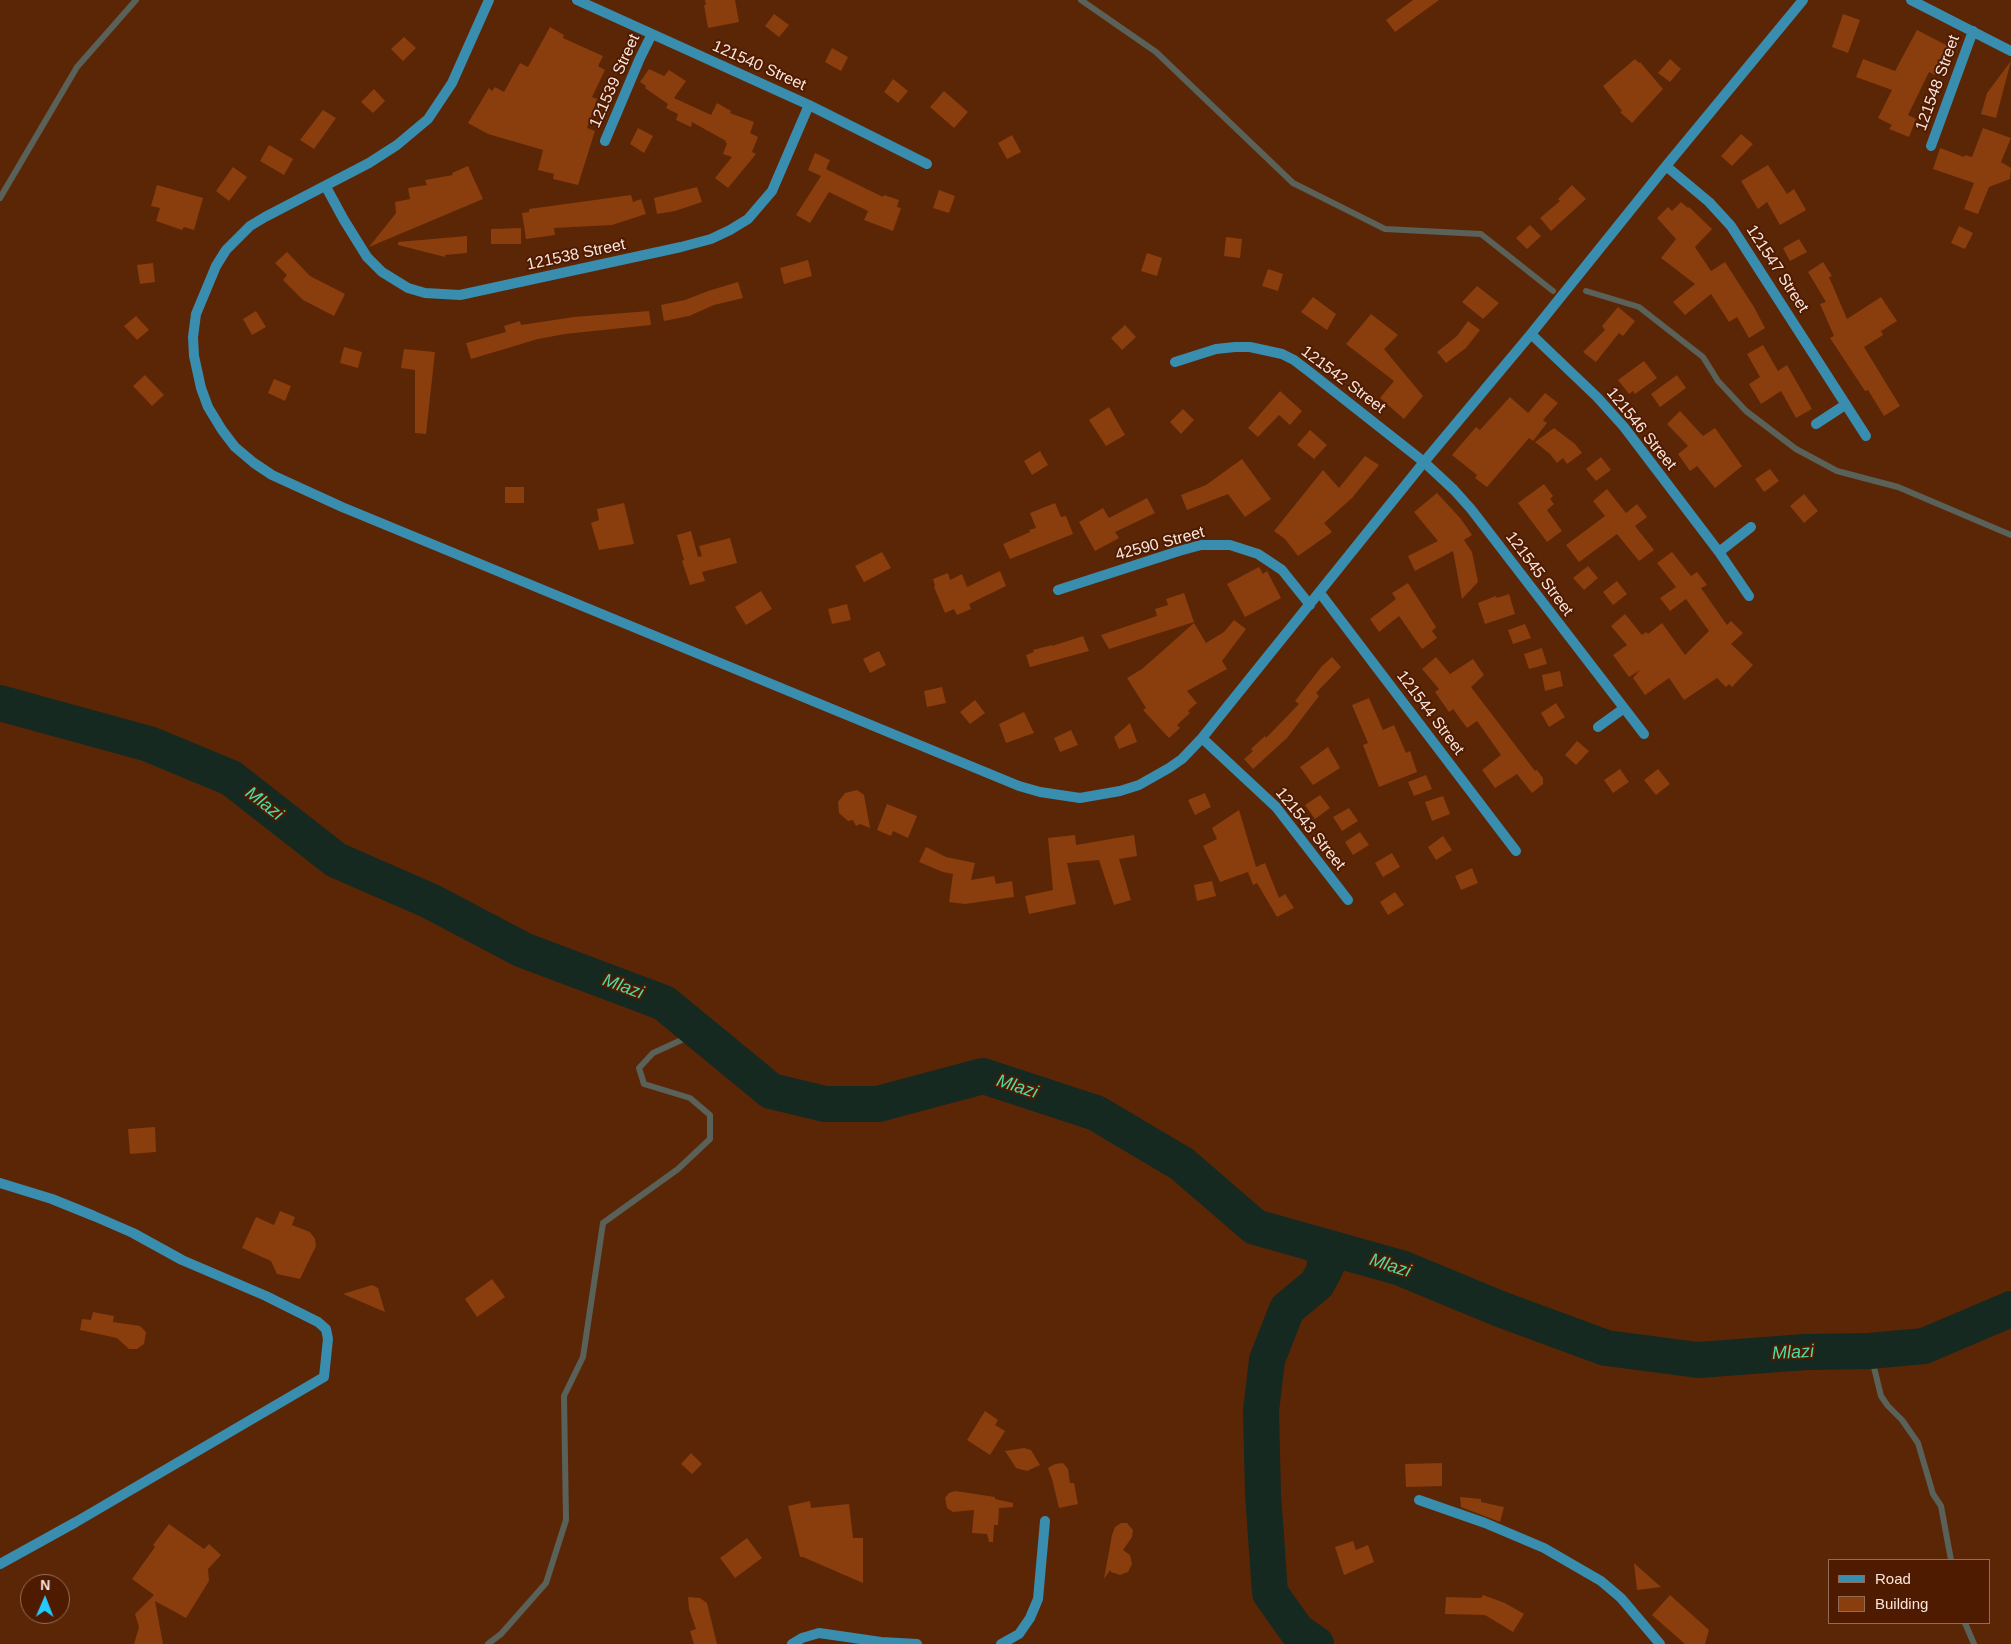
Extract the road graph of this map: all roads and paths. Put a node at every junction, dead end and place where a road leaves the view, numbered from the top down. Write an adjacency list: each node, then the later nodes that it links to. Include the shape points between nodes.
1 (489, 0): 13 (street, via 452,83 428,119 397,145)
2 (577, 0): 6 (street, 121540 Street)
3 (1803, 0): 12 (street)
4 (1911, 0): 5 (street)
5 (1973, 31): 7 (street); 10 (street, 121548 Street)
6 (652, 34): 8 (street, 121540 Street); 9 (street, 121539 Street)
7 (2011, 51)
8 (809, 106): 11 (street, 121540 Street); 13 (street, 121538 Street, via 772,190 748,219 730,230 681,247 460,295 425,293 408,288 382,272 367,257)
9 (605, 141)
10 (1931, 146)
11 (926, 164)
12 (1666, 166): 14 (street); 16 (street, 121547 Street, via 1709,202 1731,226)
13 (326, 187): 29 (street, via 265,217 236,239 216,266 196,314 194,356 208,407 235,447 272,475 342,507 1040,792 1080,798 1120,792 1169,768)
14 (1531, 334): 19 (street); 21 (street, 121546 Street, via 1608,409)
15 (1175, 362): 19 (street, 121542 Street, via 1234,347 1282,354)
16 (1846, 405): 17 (street); 18 (street, 121547 Street)
17 (1816, 424)
18 (1866, 436)
19 (1424, 462): 23 (street); 26 (street, 121545 Street, via 1470,509)
20 (1751, 527): 21 (street)
21 (1719, 552): 24 (street, 121546 Street)
22 (1058, 590): 25 (street, 42590 Street, via 1194,547 1213,544 1230,545 1258,554 1282,570)
23 (1320, 593): 25 (street); 30 (street, 121544 Street)
24 (1749, 596)
25 (1310, 604): 29 (street)
26 (1624, 709): 27 (street); 28 (street, 121545 Street)
27 (1598, 727)
28 (1644, 734)
29 (1202, 738): 31 (street, 121543 Street, via 1276,807)
30 (1516, 851)
31 (1348, 900)
32 (0, 1183): 35 (street, via 94,1216 182,1260 266,1296 318,1322 326,1330 328,1339 324,1377)
33 (1419, 1500): 39 (street, via 1544,1548 1601,1581 1621,1598)
34 (1046, 1521): 38 (street, via 1038,1599 1019,1634)
35 (0, 1564)
36 (792, 1644): 37 (street, via 819,1633)
37 (917, 1644)
38 (1001, 1644)
39 (1660, 1644)

